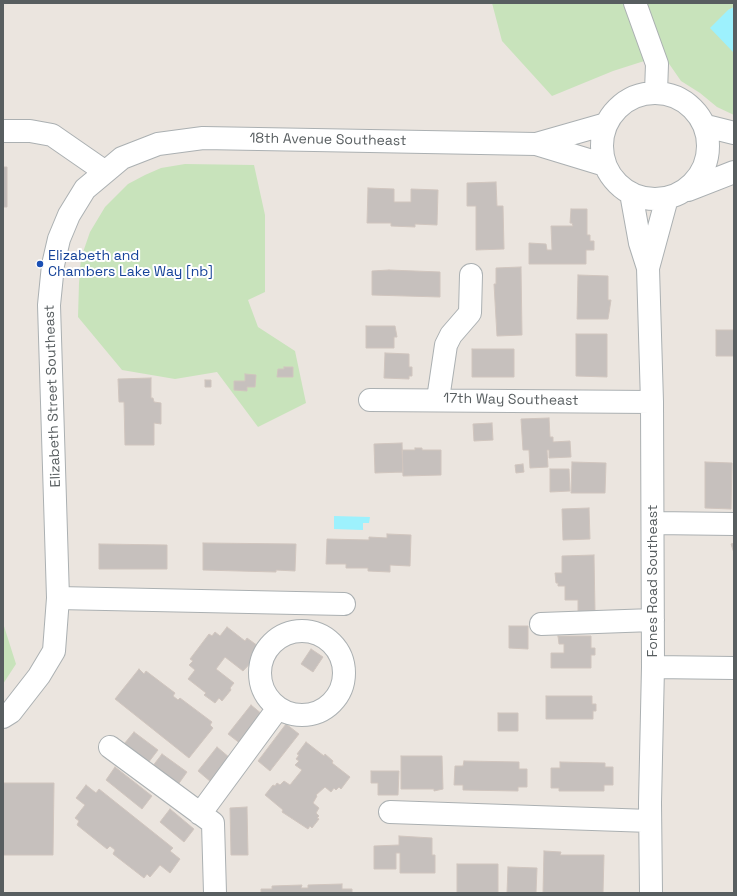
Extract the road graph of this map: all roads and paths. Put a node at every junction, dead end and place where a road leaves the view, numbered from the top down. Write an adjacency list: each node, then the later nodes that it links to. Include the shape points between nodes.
1 (635, 3): 2 (street, via 657,64)
2 (656, 92): 3 (street, via 636,96 624,103); 4 (street, via 677,96 694,108)
3 (606, 124): 7 (street, 18th Avenue Southeast); 9 (street, via 601,145)
4 (706, 126): 6 (street); 13 (street, via 709,144 707,162 698,178)
5 (3, 131): 10 (street, via 30,131 52,135)
6 (734, 133)
7 (536, 144): 8 (street, 18th Avenue Southeast, via 203,138 158,144); 9 (street, 18th Avenue Southeast)
8 (122, 158): 10 (street, Elizabeth Street Southeast)
9 (605, 165): 12 (street, via 615,182)
10 (104, 171): 21 (street, Elizabeth Street Southeast, via 85,190 69,216 59,239 53,264 50,305)
11 (734, 172): 13 (street)
12 (631, 193): 13 (street, via 649,199); 14 (street, Fones Road Southeast, via 640,243)
13 (676, 194): 14 (street, Fones Road Southeast)
14 (648, 268): 18 (street, Fones Road Southeast)
15 (471, 275): 16 (street, via 470,313 446,345)
16 (438, 399): 17 (street, 17th Way Southeast); 18 (street, 17th Way Southeast)
17 (370, 400)
18 (652, 402): 19 (street, Fones Road Southeast)
19 (654, 523): 20 (street); 23 (street, Fones Road Southeast)
20 (734, 524)
21 (58, 598): 22 (street); 28 (street, Elizabeth Street Southeast, via 54,651 16,706)
22 (344, 604)
23 (653, 620): 24 (street); 25 (street, Fones Road Southeast)
24 (541, 624)
25 (653, 667): 26 (street); 32 (street, Fones Road Southeast)
26 (734, 668)
27 (278, 708): 31 (street)
28 (3, 717)
29 (110, 747): 31 (street)
30 (390, 812): 32 (street)
31 (200, 814): 33 (street, via 213,823)
32 (650, 821): 34 (street, Fones Road Southeast)
33 (215, 893)
34 (652, 893)

